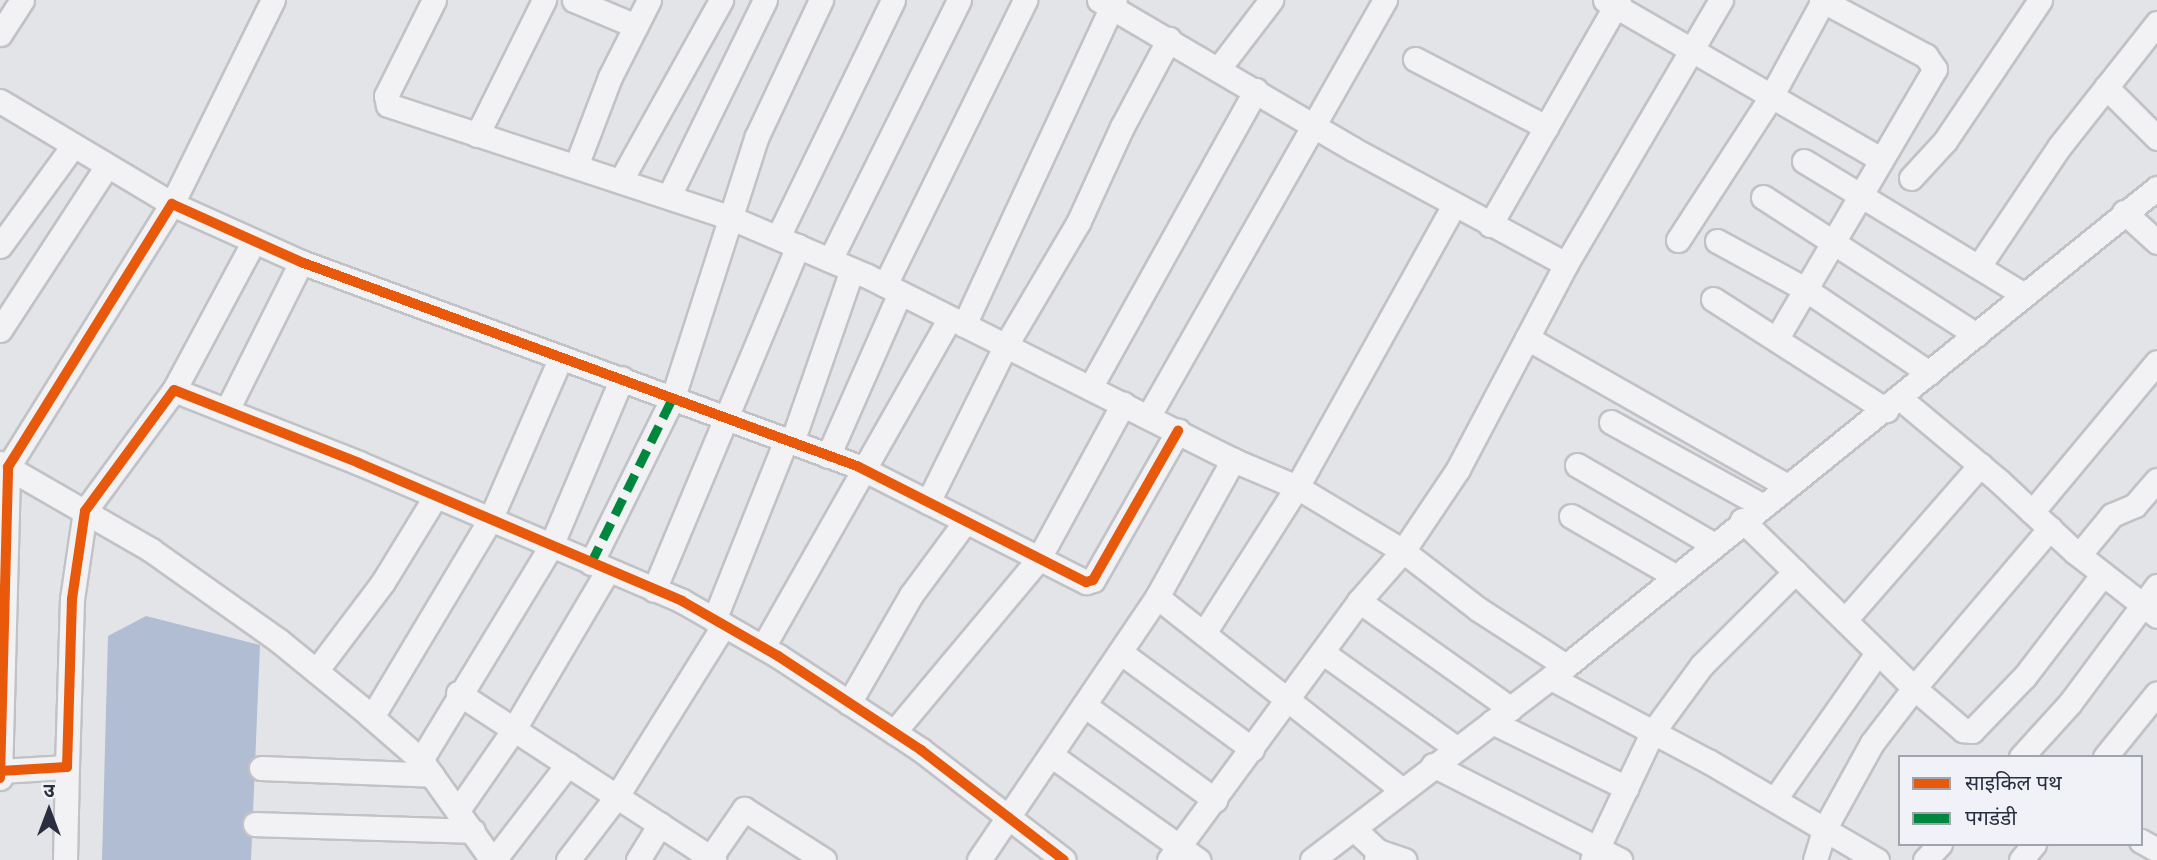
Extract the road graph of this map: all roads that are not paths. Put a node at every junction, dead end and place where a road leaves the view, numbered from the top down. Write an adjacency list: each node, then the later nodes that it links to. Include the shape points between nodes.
1 (22, 0): 22 (street)
2 (273, 0): 46 (street)
3 (434, 0): 33 (street, via 386,100 425,120)
4 (544, 0): 33 (street)
5 (574, 0): 21 (street)
6 (649, 0): 21 (street)
7 (721, 0): 41 (street)
8 (765, 0): 44 (street)
9 (821, 0): 49 (street, via 757,136)
10 (894, 0): 54 (street)
11 (959, 0): 58 (street)
12 (1025, 0): 63 (street)
13 (1270, 0): 26 (street)
14 (1385, 0): 31 (street)
15 (1721, 0): 24 (street)
16 (1822, 0): 29 (street); 36 (street, via 1933,63 1928,86)
17 (2040, 0): 40 (street, via 1945,141)
18 (1109, 2): 23 (street); 67 (street)
19 (1613, 2): 24 (street); 32 (street)
20 (2157, 23): 27 (street)
21 (636, 26): 39 (street)
22 (2, 28)
23 (1169, 39): 26 (street); 72 (street, via 1122,127 1079,223)
24 (1693, 49): 29 (street); 60 (street)
25 (1415, 59): 32 (street)
26 (1219, 68): 28 (street)
27 (2106, 87): 34 (street); 61 (street, via 2059,147)
28 (1256, 90): 31 (street); 77 (street)
29 (1772, 95): 36 (street); 51 (street)
30 (0, 101): 35 (street)
31 (1311, 124): 47 (street); 83 (street)
32 (1546, 127): 50 (street)
33 (477, 135): 39 (street)
34 (2157, 138)
35 (73, 146): 38 (street); 57 (street)
36 (1879, 158): 43 (street)
37 (1804, 161): 43 (street)
38 (107, 166): 46 (street); 68 (street)
39 (576, 166): 41 (street)
40 (1912, 178)
41 (621, 180): 44 (street)
42 (2157, 188): 48 (street)
43 (1859, 194): 56 (street); 61 (street)
44 (669, 196): 49 (street)
45 (1763, 197): 56 (street)
46 (172, 204): 52 (street); 90 (street)
47 (1454, 205): 50 (street); 96 (street)
48 (2124, 212): 55 (street); 65 (street)
49 (729, 217): 54 (street); 79 (street)
50 (1490, 225): 60 (street)
51 (1678, 240)
52 (254, 241): 59 (street); 78 (street)
53 (1717, 241): 64 (street)
54 (788, 242): 58 (street); 84 (street)
55 (2157, 242)
56 (1834, 243): 64 (street); 69 (street)
57 (0, 247)
58 (830, 260): 62 (street)
59 (301, 262): 73 (street); 82 (street)
60 (1566, 264): 70 (street)
61 (1979, 266): 65 (street)
62 (852, 270): 63 (street); 87 (street)
63 (893, 289): 67 (street); 88 (street)
64 (1805, 289): 71 (street); 75 (street)
65 (2024, 295): 69 (street)
66 (1713, 299): 71 (street)
67 (957, 321): 72 (street); 93 (street)
68 (0, 330)
69 (1976, 335): 75 (street)
70 (1527, 338): 95 (street); 110 (street, via 1458,468)
71 (1777, 338): 81 (street)
72 (1006, 345): 77 (street); 98 (street)
73 (560, 359): 76 (street); 103 (street)
74 (2157, 362): 101 (street)
75 (1929, 373): 81 (street)
76 (622, 378): 79 (street); 109 (street)
77 (1090, 388): 80 (street)
78 (174, 390): 82 (street); 100 (street)
79 (673, 397): 84 (street); 113 (street)
80 (1123, 404): 83 (street); 112 (street)
81 (1894, 405): 92 (street); 95 (street)
82 (227, 411): 97 (street)
83 (1148, 417): 86 (street)
84 (729, 419): 87 (street); 117 (street)
85 (1611, 422): 99 (street)
86 (1178, 432): 89 (street); 112 (street, via 1093,580 1075,579)
87 (789, 441): 88 (street); 123 (street)
88 (828, 456): 93 (street)
89 (1233, 460): 96 (street); 119 (street)
90 (4, 465): 100 (street); 107 (street)
91 (1577, 465): 108 (street)
92 (1980, 465): 101 (street); 122 (street)
93 (861, 468): 98 (street); 125 (street)
94 (2157, 480): 111 (street, via 2135,505 2112,515)
95 (1787, 486): 99 (street)
96 (1297, 487): 110 (street); 124 (street)
97 (435, 497): 103 (street); 130 (street, via 383,582)
98 (928, 502): 105 (street)
99 (1763, 506): 104 (street)
100 (85, 511): 130 (street, via 151,550); 150 (street, via 72,599)
101 (2032, 512): 106 (street)
102 (1571, 516): 116 (street)
103 (490, 520): 109 (street); 139 (street)
104 (1742, 520): 108 (street); 114 (street)
105 (965, 522): 112 (street); 136 (street, via 911,595)
106 (2050, 528): 111 (street); 132 (street)
107 (3, 532): 118 (street)
108 (1713, 544): 116 (street)
109 (551, 546): 113 (street); 133 (street)
110 (1403, 551): 120 (street); 131 (street)
111 (2079, 555): 115 (street)
112 (1038, 560): 141 (street)
113 (600, 566): 117 (street); 140 (street)
114 (1795, 572): 122 (street); 142 (street, via 1702,665)
115 (2103, 574): 121 (street); 132 (street, via 2025,676 1972,731 1963,730)
116 (1675, 576): 131 (street)
117 (654, 590): 123 (street)
118 (2, 594): 126 (street)
119 (1157, 597): 124 (street); 127 (street)
120 (1359, 601): 128 (street); 138 (street)
121 (2152, 602): 146 (street)
122 (1844, 620): 129 (street)
123 (719, 622): 125 (street); 157 (street)
124 (1204, 633): 135 (street)
125 (763, 647): 136 (street)
126 (1, 651): 153 (street)
127 (1120, 652): 137 (street); 144 (street)
128 (1322, 652): 135 (street); 143 (street)
129 (1878, 652): 132 (street); 158 (street)
130 (316, 671): 139 (street)
131 (1559, 672): 138 (street); 142 (street)
132 (1914, 688): 165 (street, via 1872,743)
133 (458, 693): 140 (street); 152 (street)
134 (2157, 693): 147 (street)
135 (1288, 699): 144 (street); 156 (street)
136 (849, 703): 141 (street)
137 (1084, 705): 145 (street); 159 (street)
138 (1502, 716): 143 (street); 155 (street)
139 (372, 717): 152 (street)
140 (514, 729): 148 (street); 160 (street)
141 (894, 732): 161 (street)
142 (1652, 733): 155 (street); 158 (street)
143 (1456, 748): 149 (street)
144 (1252, 749): 159 (street)
145 (1051, 755): 161 (street); 169 (street)
146 (2023, 755)
147 (2107, 755)
148 (568, 764): 157 (street); 174 (street)
149 (1433, 765): 156 (street); 171 (street)
150 (67, 767): 153 (street); 173 (street)
151 (261, 768): 152 (street)
152 (427, 768): 160 (street)
153 (0, 771): 154 (street)
154 (0, 778)
155 (1627, 788): 171 (street)
156 (1402, 790): 164 (street)
157 (617, 796): 163 (street); 175 (street)
158 (1775, 799): 165 (street)
159 (1214, 800): 169 (street)
160 (458, 810): 166 (street)
161 (1009, 818): 178 (street); 179 (street)
162 (255, 824): 166 (street)
163 (660, 824): 172 (street); 176 (street)
164 (1354, 828): 170 (street); 181 (street)
165 (1825, 828): 184 (street); 185 (street)
166 (473, 831): 174 (street)
167 (1938, 846): 186 (street)
168 (2032, 846): 187 (street)
169 (1174, 853): 180 (street)
170 (1377, 855): 182 (street)
171 (1594, 855): 183 (street)
172 (712, 859): 177 (street, via 744,809)
173 (65, 860)
174 (493, 860)
175 (568, 860)
176 (638, 860)
177 (824, 860)
178 (979, 860)
179 (1064, 860)
180 (1198, 860)
181 (1312, 860)
182 (1404, 860)
183 (1620, 860)
184 (1815, 860)
185 (1877, 860)
186 (1925, 860)
187 (2021, 860)

